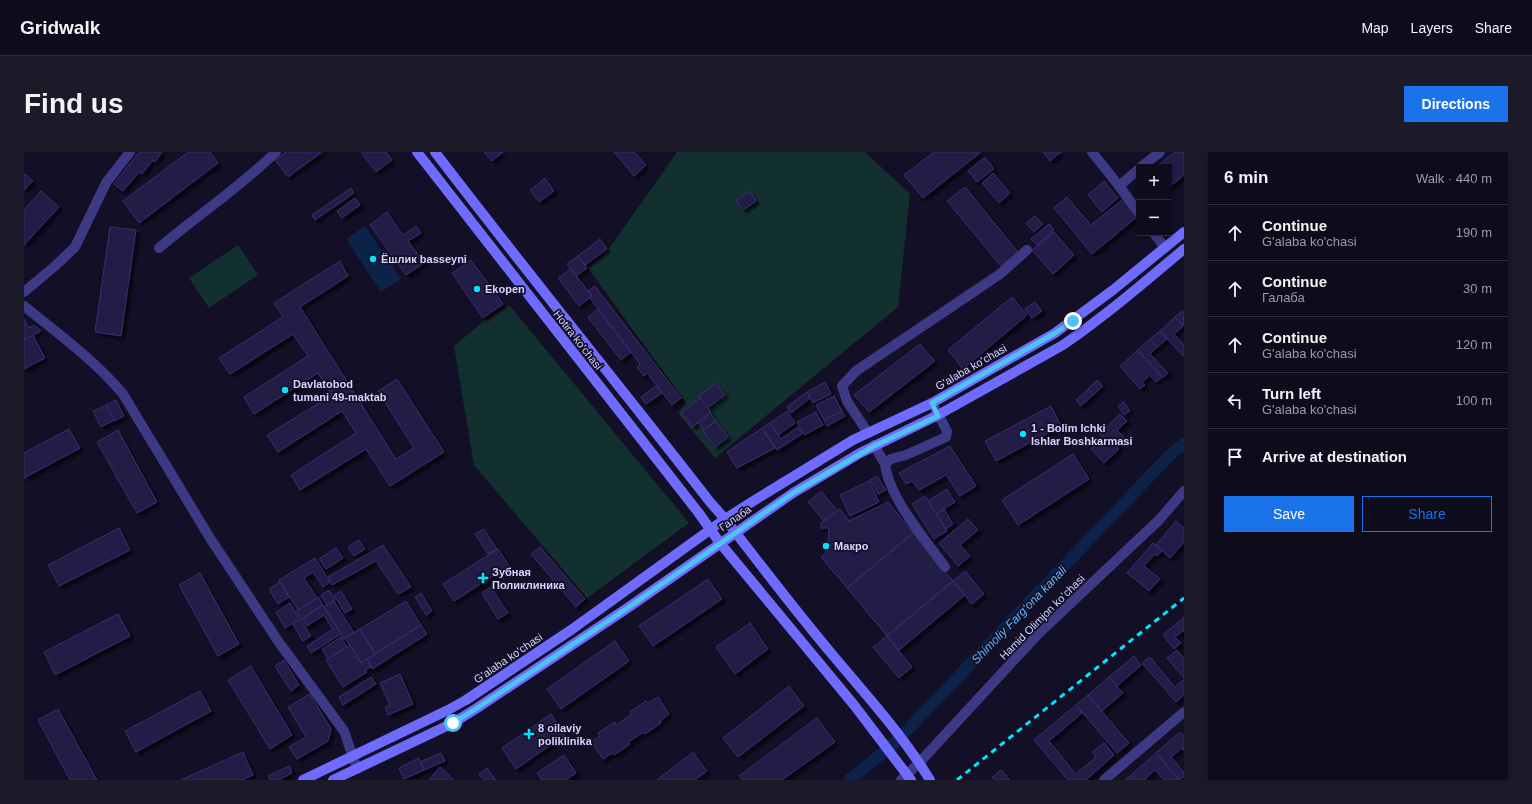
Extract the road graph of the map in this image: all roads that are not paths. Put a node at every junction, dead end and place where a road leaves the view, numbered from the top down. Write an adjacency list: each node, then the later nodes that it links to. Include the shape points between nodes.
1 (130, 152): 17 (street, via 106,183 75,247)
2 (276, 152): 13 (street, via 256,172)
3 (417, 152): 27 (main road, Hotira ko'chasi)
4 (435, 152): 26 (main road, Hotira ko'chasi)
5 (1092, 152): 9 (street)
6 (1160, 152): 7 (street)
7 (1145, 164)
8 (1136, 172): 9 (street)
9 (1119, 186): 10 (street)
10 (1136, 208)
11 (1184, 232): 14 (main road, G'alaba ko'chasi)
12 (1156, 236): 14 (street)
13 (159, 248)
14 (1165, 248): 19 (main road, G'alaba ko'chasi, via 1055,333)
15 (1184, 249): 20 (main road, via 1075,337)
16 (1027, 250): 21 (street, via 1000,274 856,370 842,386 847,401)
17 (24, 292)
18 (24, 306): 32 (street, via 79,350 109,377 123,394 222,557 278,641 344,731)
19 (932, 403): 20 (street); 21 (main road, G'alaba ko'chasi)
20 (938, 416): 22 (main road); 23 (street, via 947,431 946,437)
21 (868, 433): 25 (main road, G'alaba ko'chasi)
22 (874, 446): 23 (street); 28 (main road, Галаба, via 793,493)
23 (885, 464): 30 (street, via 886,474 897,498)
24 (1184, 491): 33 (street, Hamid Olimjon koʻchasi, via 1159,520 1038,634)
25 (755, 500): 26 (main road, Галаба)
26 (725, 519): 27 (main road, Галаба); 28 (main road, Hotira ko'chasi)
27 (711, 530): 29 (main road, Hotira ko'chasi); 32 (main road, G'alaba ko'chasi, via 584,621 466,700)
28 (736, 533): 29 (main road, Галаба); 33 (main road, Hotira ko'chasi)
29 (720, 543): 34 (main road, via 626,609 453,723); 35 (main road, Hotira ko'chasi, via 873,729)
30 (945, 567)
31 (1184, 712): 39 (street)
32 (353, 757): 34 (street); 36 (main road, G'alaba ko'chasi)
33 (919, 763): 35 (street, Hamid Olimjon koʻchasi); 38 (main road, Hotira ko'chasi)
34 (357, 769): 37 (main road)
35 (906, 778)
36 (303, 780)
37 (333, 780)
38 (930, 780)
39 (1104, 780)

